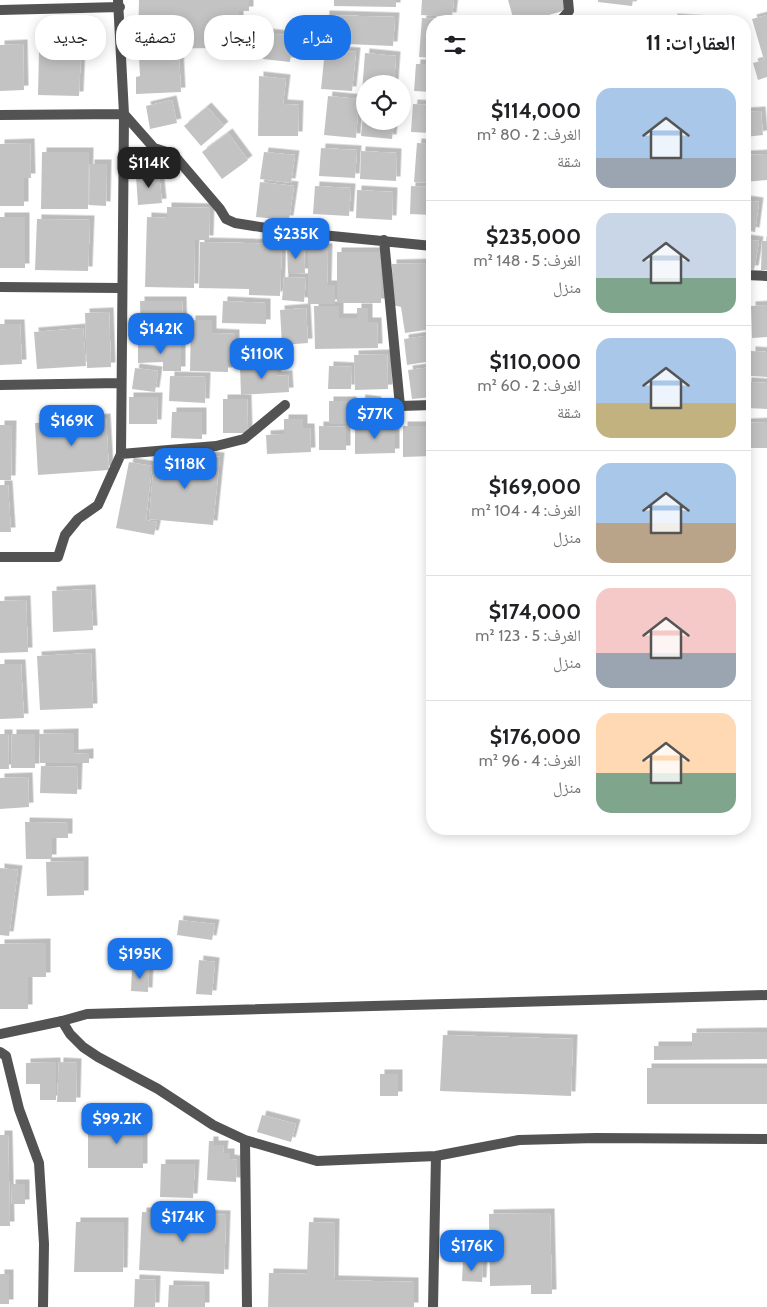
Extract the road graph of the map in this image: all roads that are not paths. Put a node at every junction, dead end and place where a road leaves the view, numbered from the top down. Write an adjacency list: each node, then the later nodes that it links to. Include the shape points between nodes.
1 (568, 0): 4 (street, via 570,11)
2 (119, 3): 3 (street); 5 (street)
3 (0, 10)
4 (566, 15)
5 (124, 114): 6 (street); 7 (street, via 154,148 172,154 226,219 292,232); 12 (street)
6 (0, 115)
7 (384, 240): 8 (street); 16 (street, via 400,406)
8 (426, 245)
9 (751, 275): 10 (street)
10 (767, 276)
11 (0, 288): 12 (street)
12 (121, 288): 13 (street)
13 (121, 383): 14 (street); 17 (street)
14 (0, 385)
15 (285, 405): 17 (street, via 244,439 216,446)
16 (426, 405)
17 (121, 454): 18 (street, via 98,505 78,519 65,535 58,558)
18 (0, 557)
19 (767, 995): 20 (street, via 87,1014)
20 (62, 1021): 21 (street); 24 (street, via 82,1047 213,1125)
21 (0, 1034)
22 (0, 1052): 26 (street, via 6,1056 19,1109 39,1164 44,1244)
23 (767, 1139): 25 (street, via 519,1140)
24 (245, 1140): 25 (street, via 317,1162); 27 (street)
25 (436, 1156): 28 (street)
26 (43, 1307)
27 (247, 1307)
28 (433, 1307)

